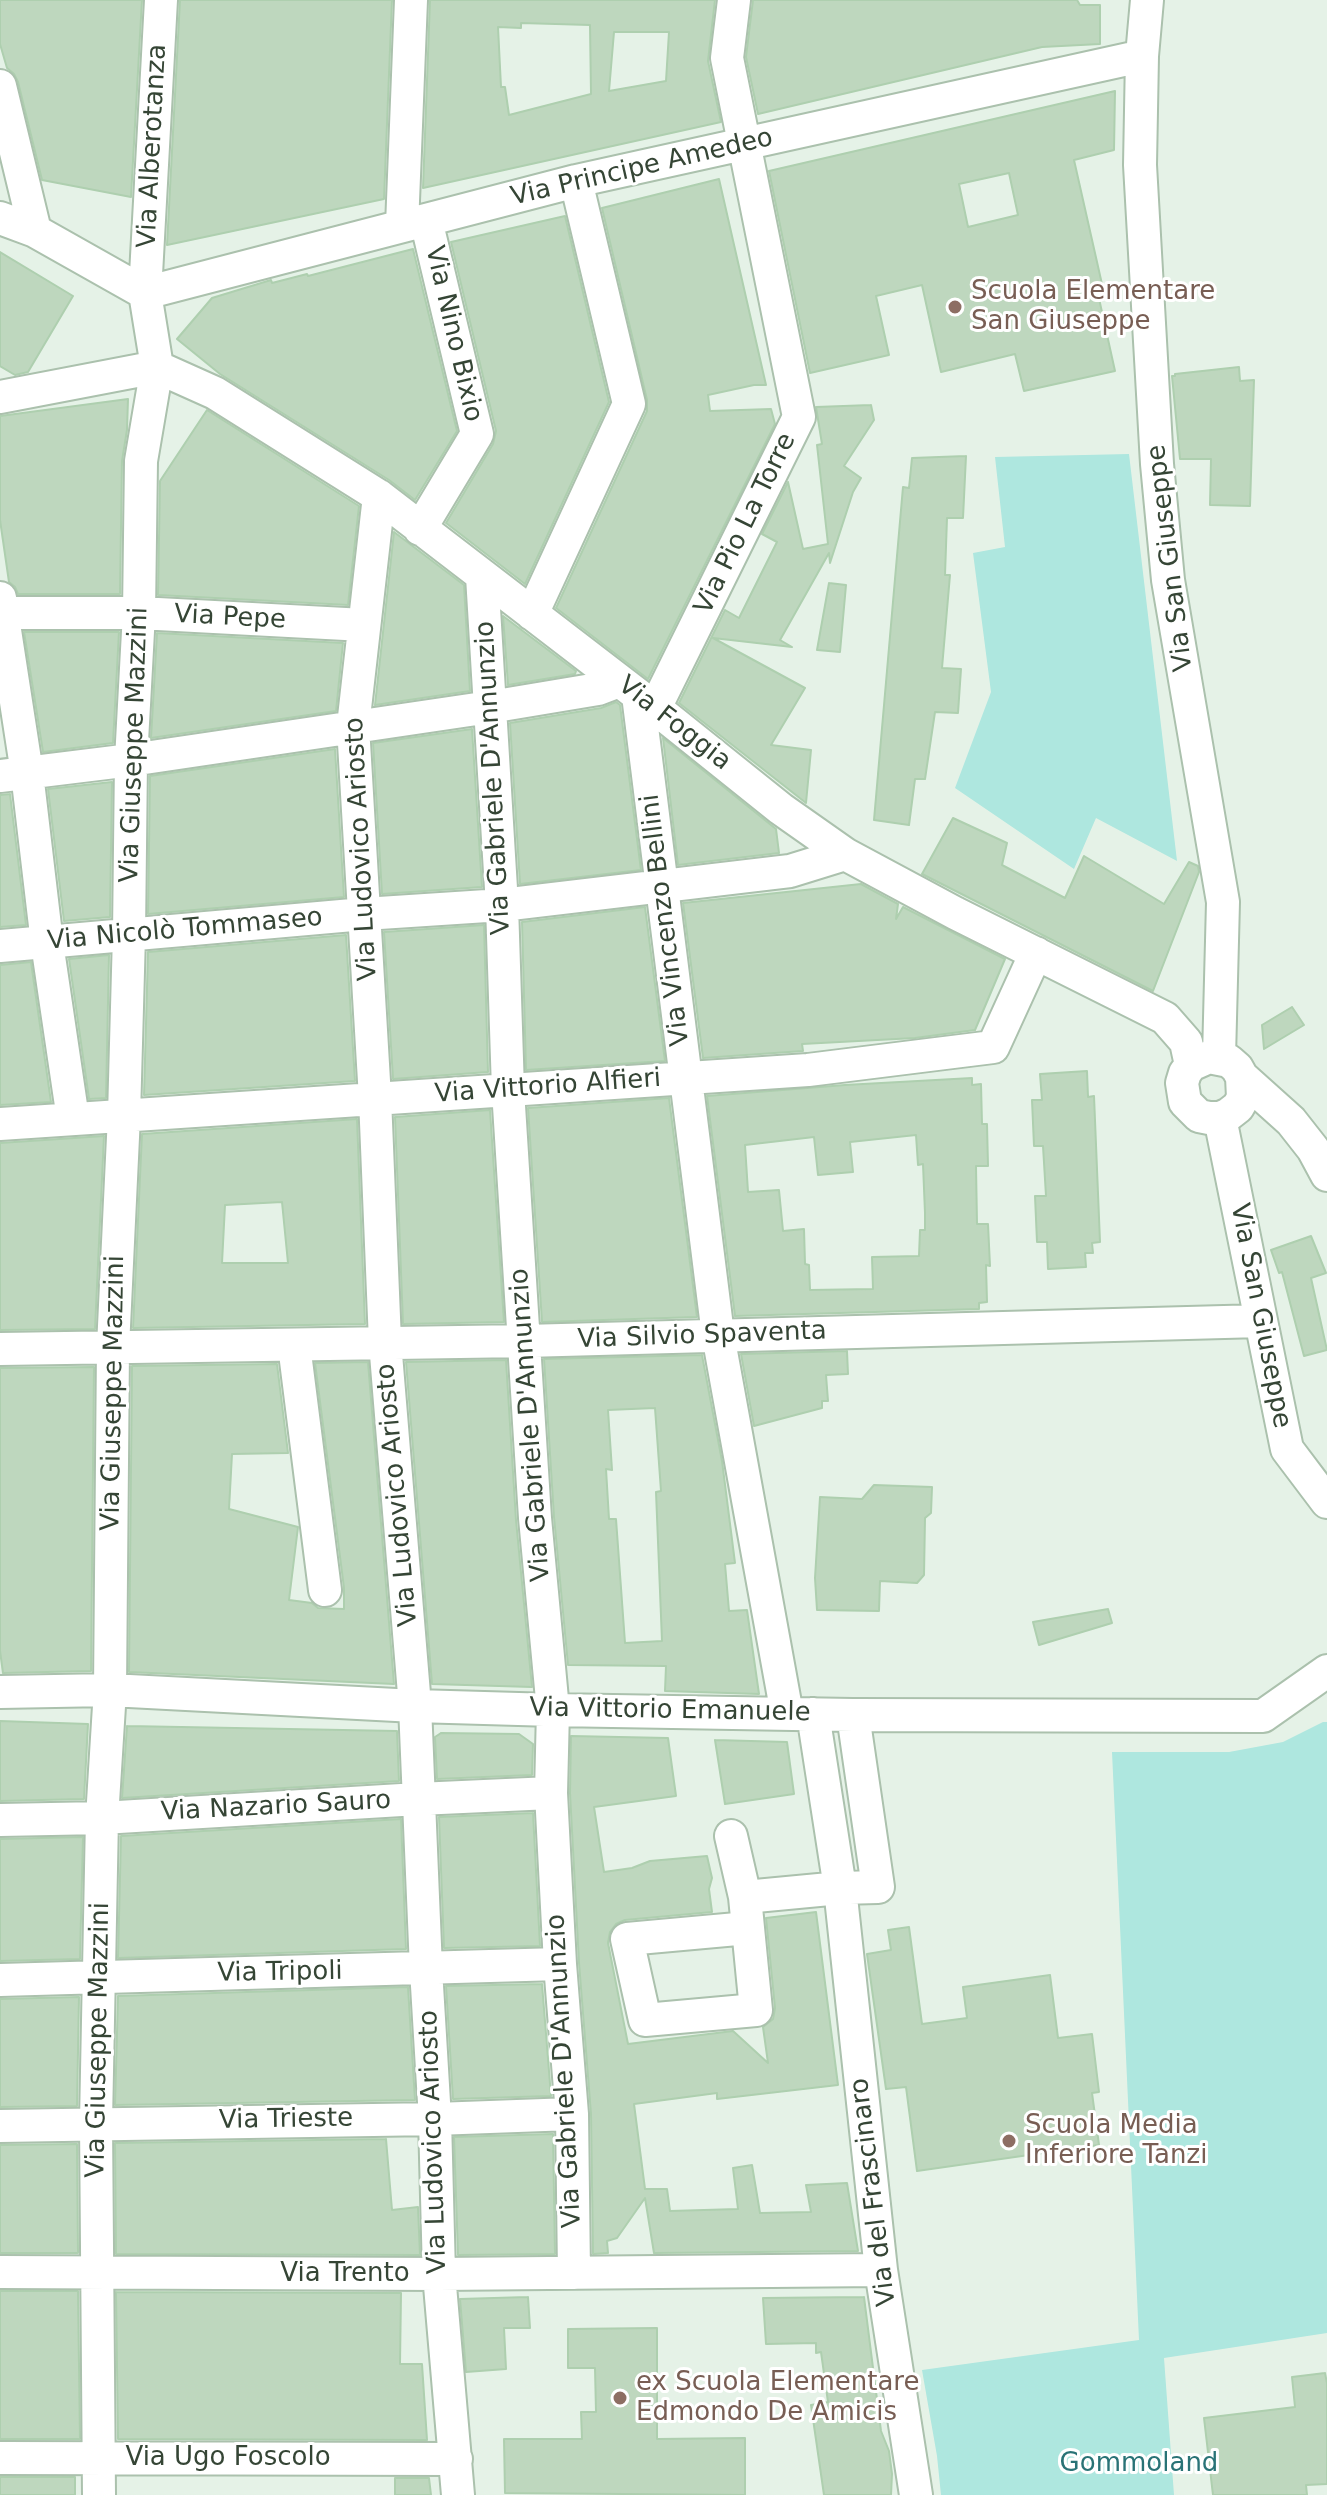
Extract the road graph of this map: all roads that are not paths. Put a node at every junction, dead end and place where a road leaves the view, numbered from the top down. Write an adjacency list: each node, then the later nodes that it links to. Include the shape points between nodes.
1 (161, 0): 12 (street, Via Alberotanza)
2 (411, 0): 10 (street, Via Nino Bixio)
3 (734, 0): 7 (street, Via Pio La Torre, via 727,58)
4 (1147, 0): 5 (street, Via San Giuseppe)
5 (1142, 56): 7 (street, Via Principe Amedeo); 35 (street, Via San Giuseppe, via 1140,165 1168,580 1223,902)
6 (0, 86): 11 (street)
7 (745, 144): 8 (street, Via Principe Amedeo); 22 (street, Via Pio La Torre, via 799,417)
8 (576, 181): 10 (street, Via Principe Amedeo); 20 (street, via 629,404)
9 (0, 218): 11 (street)
10 (414, 223): 12 (street, Via Principe Amedeo); 16 (street, Via Nino Bixio, via 477,434)
11 (35, 231): 12 (street)
12 (145, 293): 13 (street, Via Giuseppe Mazzini)
13 (157, 367): 14 (street); 15 (street, Via Foggia, via 215,393); 19 (street, Via Giuseppe Mazzini, via 141,461)
14 (0, 397)
15 (379, 496): 16 (street, Via Foggia); 21 (street, Via Ludovico Ariosto)
16 (420, 529): 17 (street, Via Foggia)
17 (482, 576): 20 (street, Via Foggia); 23 (street, Via Gabriele D'Annunzio)
18 (1, 608): 19 (street, Via Pepe); 26 (street)
19 (139, 613): 21 (street, Via Pepe); 25 (street, Via Giuseppe Mazzini)
20 (532, 614): 22 (street, Via Foggia)
21 (364, 625): 24 (street, Via Ludovico Ariosto)
22 (637, 695): 23 (street, via 598,689); 27 (street, Via Foggia); 28 (street, Via Vincenzo Bellini)
23 (490, 707): 24 (street); 29 (street, Via Gabriele D'Annunzio)
24 (353, 726): 25 (street); 30 (street, Via Ludovico Ariosto)
25 (131, 760): 26 (street); 31 (street, Via Giuseppe Mazzini)
26 (14, 775): 32 (street)
27 (845, 854): 28 (street, Via Nicolò Tommaseo, via 790,871); 34 (street, Via Foggia)
28 (663, 886): 29 (street, Via Nicolò Tommaseo); 36 (street, Via Vincenzo Bellini)
29 (502, 905): 30 (street, Via Nicolò Tommaseo); 37 (street, Via Gabriele D'Annunzio)
30 (364, 914): 31 (street, Via Nicolò Tommaseo); 38 (street, Via Ludovico Ariosto)
31 (129, 935): 32 (street, Via Nicolò Tommaseo); 39 (street, Via Giuseppe Mazzini)
32 (47, 943): 33 (street, Via Nicolò Tommaseo); 41 (street)
33 (0, 946)
34 (1036, 953): 35 (street, Via Foggia, via 1165,1018); 36 (street, Via Vittorio Alfieri, via 993,1047 808,1070)
35 (1218, 1066): 40 (street, Via San Giuseppe, via 1244,1087 1238,1107); 40 (street, Via San Giuseppe, via 1185,1073 1182,1083 1185,1102 1199,1116); 43 (street, via 1291,1121)
36 (685, 1078): 37 (street, Via Vittorio Alfieri); 45 (street, Via Vincenzo Bellini)
37 (508, 1090): 38 (street, Via Vittorio Alfieri); 46 (street, Via Gabriele D'Annunzio)
38 (375, 1098): 39 (street, Via Vittorio Alfieri); 47 (street, Via Ludovico Ariosto)
39 (124, 1116): 41 (street, Via Vittorio Alfieri); 49 (street, Via Giuseppe Mazzini)
40 (1220, 1118): 44 (street, Via San Giuseppe)
41 (73, 1119): 42 (street, Via Vittorio Alfieri)
42 (0, 1124)
43 (1327, 1175)
44 (1261, 1321): 45 (street, Via Silvio Spaventa); 51 (street, Via San Giuseppe, via 1287,1449)
45 (718, 1335): 46 (street, Via Silvio Spaventa); 58 (street, Via Vincenzo Bellini)
46 (525, 1341): 47 (street, Via Silvio Spaventa); 57 (street, Via Gabriele D'Annunzio)
47 (385, 1342): 48 (street, Via Silvio Spaventa); 56 (street, Via Ludovico Ariosto)
48 (294, 1345): 49 (street, Via Silvio Spaventa); 52 (street)
49 (113, 1347): 50 (street, Via Silvio Spaventa); 54 (street, Via Giuseppe Mazzini)
50 (0, 1349)
51 (1327, 1502)
52 (325, 1590)
53 (1327, 1671): 59 (street, Via Vittorio Emanuele, via 1263,1716)
54 (110, 1690): 55 (street, Via Vittorio Emanuele); 56 (street, Via Vittorio Emanuele); 62 (street, Via Giuseppe Mazzini)
55 (0, 1692)
56 (415, 1706): 57 (street, Via Vittorio Emanuele); 61 (street, Via Ludovico Ariosto)
57 (553, 1710): 58 (street, Via Vittorio Emanuele); 60 (street, Via Gabriele D'Annunzio)
58 (800, 1714): 59 (street, Via Vittorio Emanuele); 65 (street, Via del Frascinaro)
59 (853, 1715): 65 (street, via 878,1887)
60 (551, 1793): 61 (street, Via Nazario Sauro); 66 (street, Via Gabriele D'Annunzio)
61 (418, 1799): 62 (street, Via Nazario Sauro); 67 (street, Via Ludovico Ariosto)
62 (102, 1818): 63 (street, Via Nazario Sauro); 68 (street, Via Giuseppe Mazzini)
63 (0, 1820)
64 (731, 1836): 65 (street, via 747,1913)
65 (840, 1888): 74 (street, Via del Frascinaro)
66 (560, 1964): 67 (street, Via Tripoli); 70 (street, Via Gabriele D'Annunzio)
67 (426, 1969): 68 (street, Via Tripoli); 71 (street, Via Ludovico Ariosto)
68 (98, 1977): 69 (street, Via Tripoli); 72 (street, Via Giuseppe Mazzini)
69 (0, 1980)
70 (572, 2114): 71 (street, Via Trieste); 77 (street, Via Gabriele D'Annunzio)
71 (435, 2119): 72 (street, Via Trieste); 78 (street, Via Ludovico Ariosto)
72 (96, 2122): 73 (street, Via Trieste); 76 (street, Via Giuseppe Mazzini)
73 (0, 2126)
74 (881, 2270): 77 (street, Via Trento); 84 (street, Via del Frascinaro)
75 (0, 2272): 76 (street, Via Trento)
76 (98, 2272): 78 (street, Via Trento); 79 (street, Via Giuseppe Mazzini)
77 (574, 2273): 78 (street, Via Trento)
78 (439, 2274): 81 (street, Via Ludovico Ariosto)
79 (98, 2457): 80 (street, Via Ugo Foscolo); 81 (street, Via Ugo Foscolo); 82 (street, Via Giuseppe Mazzini)
80 (0, 2458)
81 (456, 2459): 83 (street, Via Ludovico Ariosto)
82 (99, 2495)
83 (458, 2495)
84 (916, 2495)

